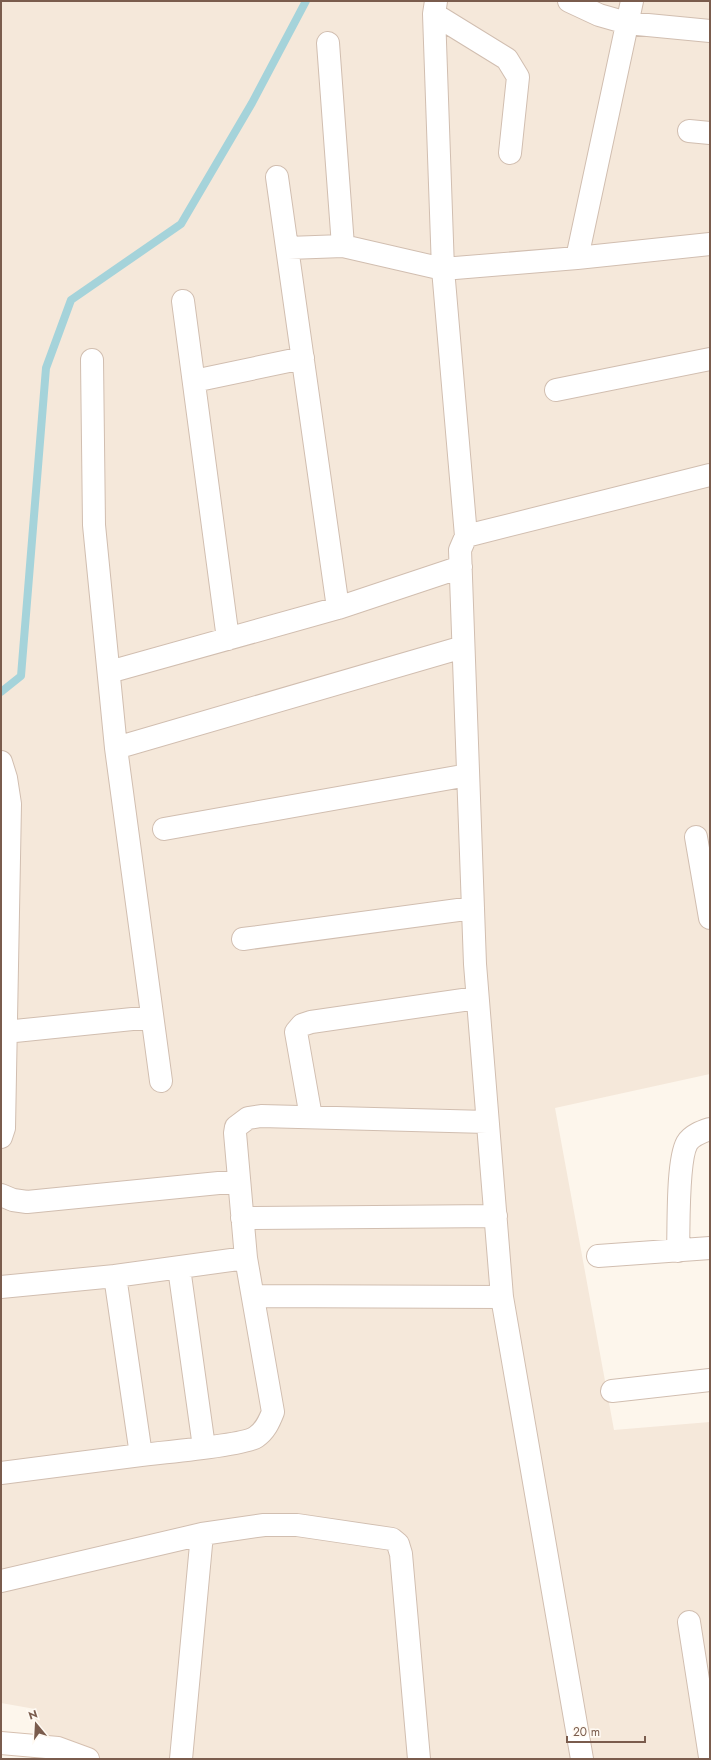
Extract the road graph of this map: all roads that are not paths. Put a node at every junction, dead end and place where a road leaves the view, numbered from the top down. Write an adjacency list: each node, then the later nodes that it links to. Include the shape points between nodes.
1 (569, 1): 4 (street, via 599,15)
2 (632, 1): 4 (street)
3 (435, 7): 7 (street, via 507,58 518,77); 13 (street)
4 (627, 23): 5 (street); 12 (street)
5 (710, 31)
6 (328, 43): 10 (street)
7 (510, 153)
8 (278, 177): 11 (street)
9 (710, 244): 12 (street)
10 (343, 246): 11 (street); 13 (street)
11 (288, 248): 15 (street)
12 (577, 258): 13 (street)
13 (443, 268): 21 (street)
14 (184, 300): 18 (street)
15 (303, 358): 18 (street); 23 (street)
16 (710, 359): 19 (street)
17 (92, 360): 26 (street, via 94,525)
18 (194, 381): 24 (street)
19 (556, 390)
20 (710, 475): 21 (street)
21 (466, 536): 22 (street, via 460,550)
22 (460, 567): 23 (street); 25 (street)
23 (338, 608): 24 (street)
24 (228, 639): 26 (street)
25 (463, 647): 27 (street); 29 (street)
26 (109, 672): 27 (street)
27 (116, 748): 37 (street)
28 (1, 762): 35 (street, via 10,804)
29 (468, 775): 30 (street); 32 (street)
30 (164, 830)
31 (696, 837): 33 (street)
32 (474, 908): 34 (street); 36 (street)
33 (710, 918)
34 (243, 939)
35 (4, 991): 38 (street)
36 (477, 998): 40 (street, via 302,1025 296,1032); 41 (street)
37 (152, 1017): 38 (street); 39 (street)
38 (5, 1032): 43 (street, via 4,1128)
39 (160, 1080)
40 (311, 1117): 41 (street); 44 (street, via 261,1116 248,1118 236,1127 234,1134)
41 (488, 1122): 46 (street)
42 (710, 1128): 49 (street, via 694,1135 687,1144 682,1163)
43 (1, 1137)
44 (239, 1181): 45 (street, via 27,1202); 47 (street)
45 (1, 1195)
46 (496, 1216): 47 (street); 56 (street)
47 (242, 1218): 51 (street)
48 (710, 1248): 49 (street)
49 (678, 1251): 50 (street)
50 (598, 1256)
51 (246, 1258): 52 (street); 55 (street)
52 (179, 1268): 53 (street); 59 (street)
53 (115, 1276): 54 (street); 60 (street)
54 (1, 1288)
55 (253, 1296): 56 (street); 59 (street, via 273,1412 266,1428 255,1438)
56 (502, 1297): 70 (street)
57 (710, 1380): 58 (street)
58 (612, 1391)
59 (204, 1447): 60 (street)
60 (141, 1455): 61 (street)
61 (1, 1473)
62 (202, 1534): 63 (street); 68 (street); 69 (street, via 264,1524 297,1525 392,1539 398,1544 401,1554)
63 (1, 1580)
64 (689, 1622): 66 (street)
65 (1, 1743): 67 (street, via 58,1748)
66 (710, 1757)
67 (88, 1759)
68 (181, 1759)
69 (419, 1759)
70 (582, 1759)

